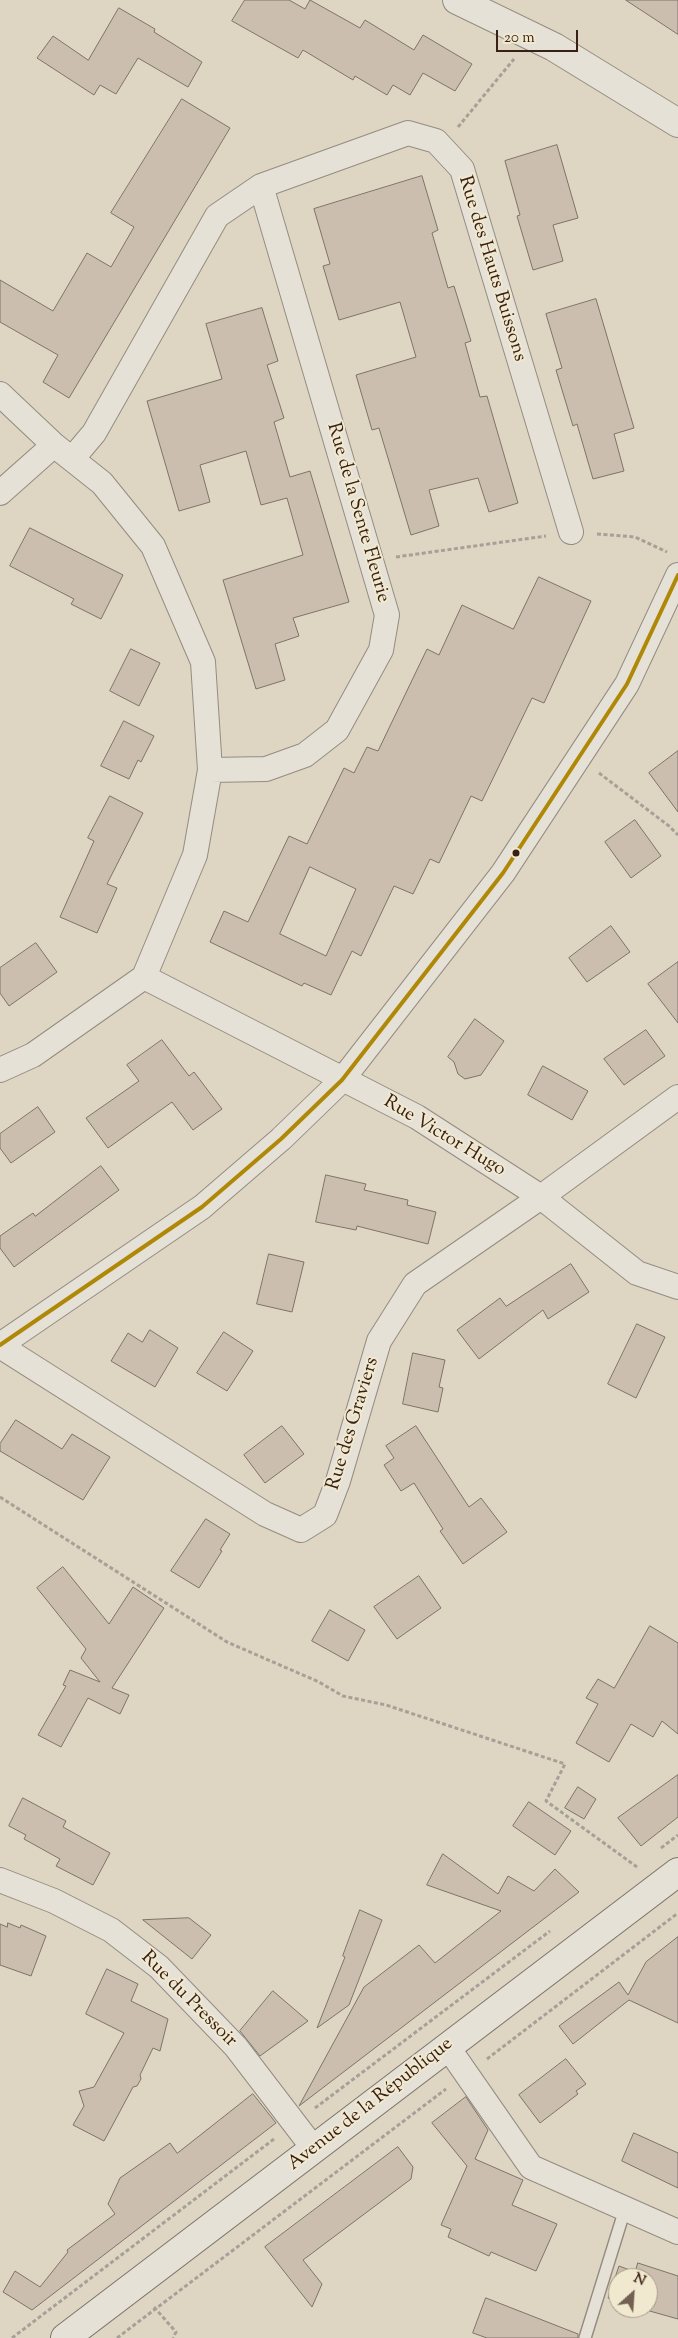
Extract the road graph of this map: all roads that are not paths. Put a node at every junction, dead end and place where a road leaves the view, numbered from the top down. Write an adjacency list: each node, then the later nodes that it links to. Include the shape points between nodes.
1 (457, 0): 2 (main road, via 533,36)
2 (678, 123)
3 (262, 186): 6 (street, via 217,216 94,433); 8 (street, Rue des Hauts Buissons, via 408,133 436,141 462,169); 10 (street, Rue de la Sente Fleurie, via 386,615 382,650 337,730 305,755 266,769)
4 (0, 394): 5 (street)
5 (54, 445): 6 (street); 7 (street)
6 (72, 459): 10 (street, via 102,482 153,546 203,662)
7 (0, 493)
8 (570, 532)
9 (678, 575): 13 (street, via 627,684 503,872)
10 (210, 770): 11 (street, via 195,855)
11 (144, 978): 12 (street, via 32,1055); 13 (street, Rue Victor Hugo)
12 (0, 1070)
13 (342, 1080): 15 (street, Rue Victor Hugo, via 417,1117); 17 (street, via 281,1139 202,1207)
14 (678, 1097): 15 (street, Rue des Graviers)
15 (541, 1197): 16 (street, Rue Victor Hugo, via 637,1273); 17 (street, Rue des Graviers, via 415,1284 379,1341 325,1515 301,1530 265,1514)
16 (678, 1287)
17 (0, 1345)
18 (670, 1878): 20 (main road, Avenue de la République)
19 (0, 1880): 21 (street, Rue du Pressoir, via 111,1930 159,1967 236,2047)
20 (447, 2046): 21 (main road, Avenue de la République); 22 (street, via 531,2168)
21 (314, 2149): 24 (main road, Avenue de la République)
22 (626, 2209): 23 (street); 25 (lane)
23 (678, 2232)
24 (64, 2338)
25 (585, 2338)

